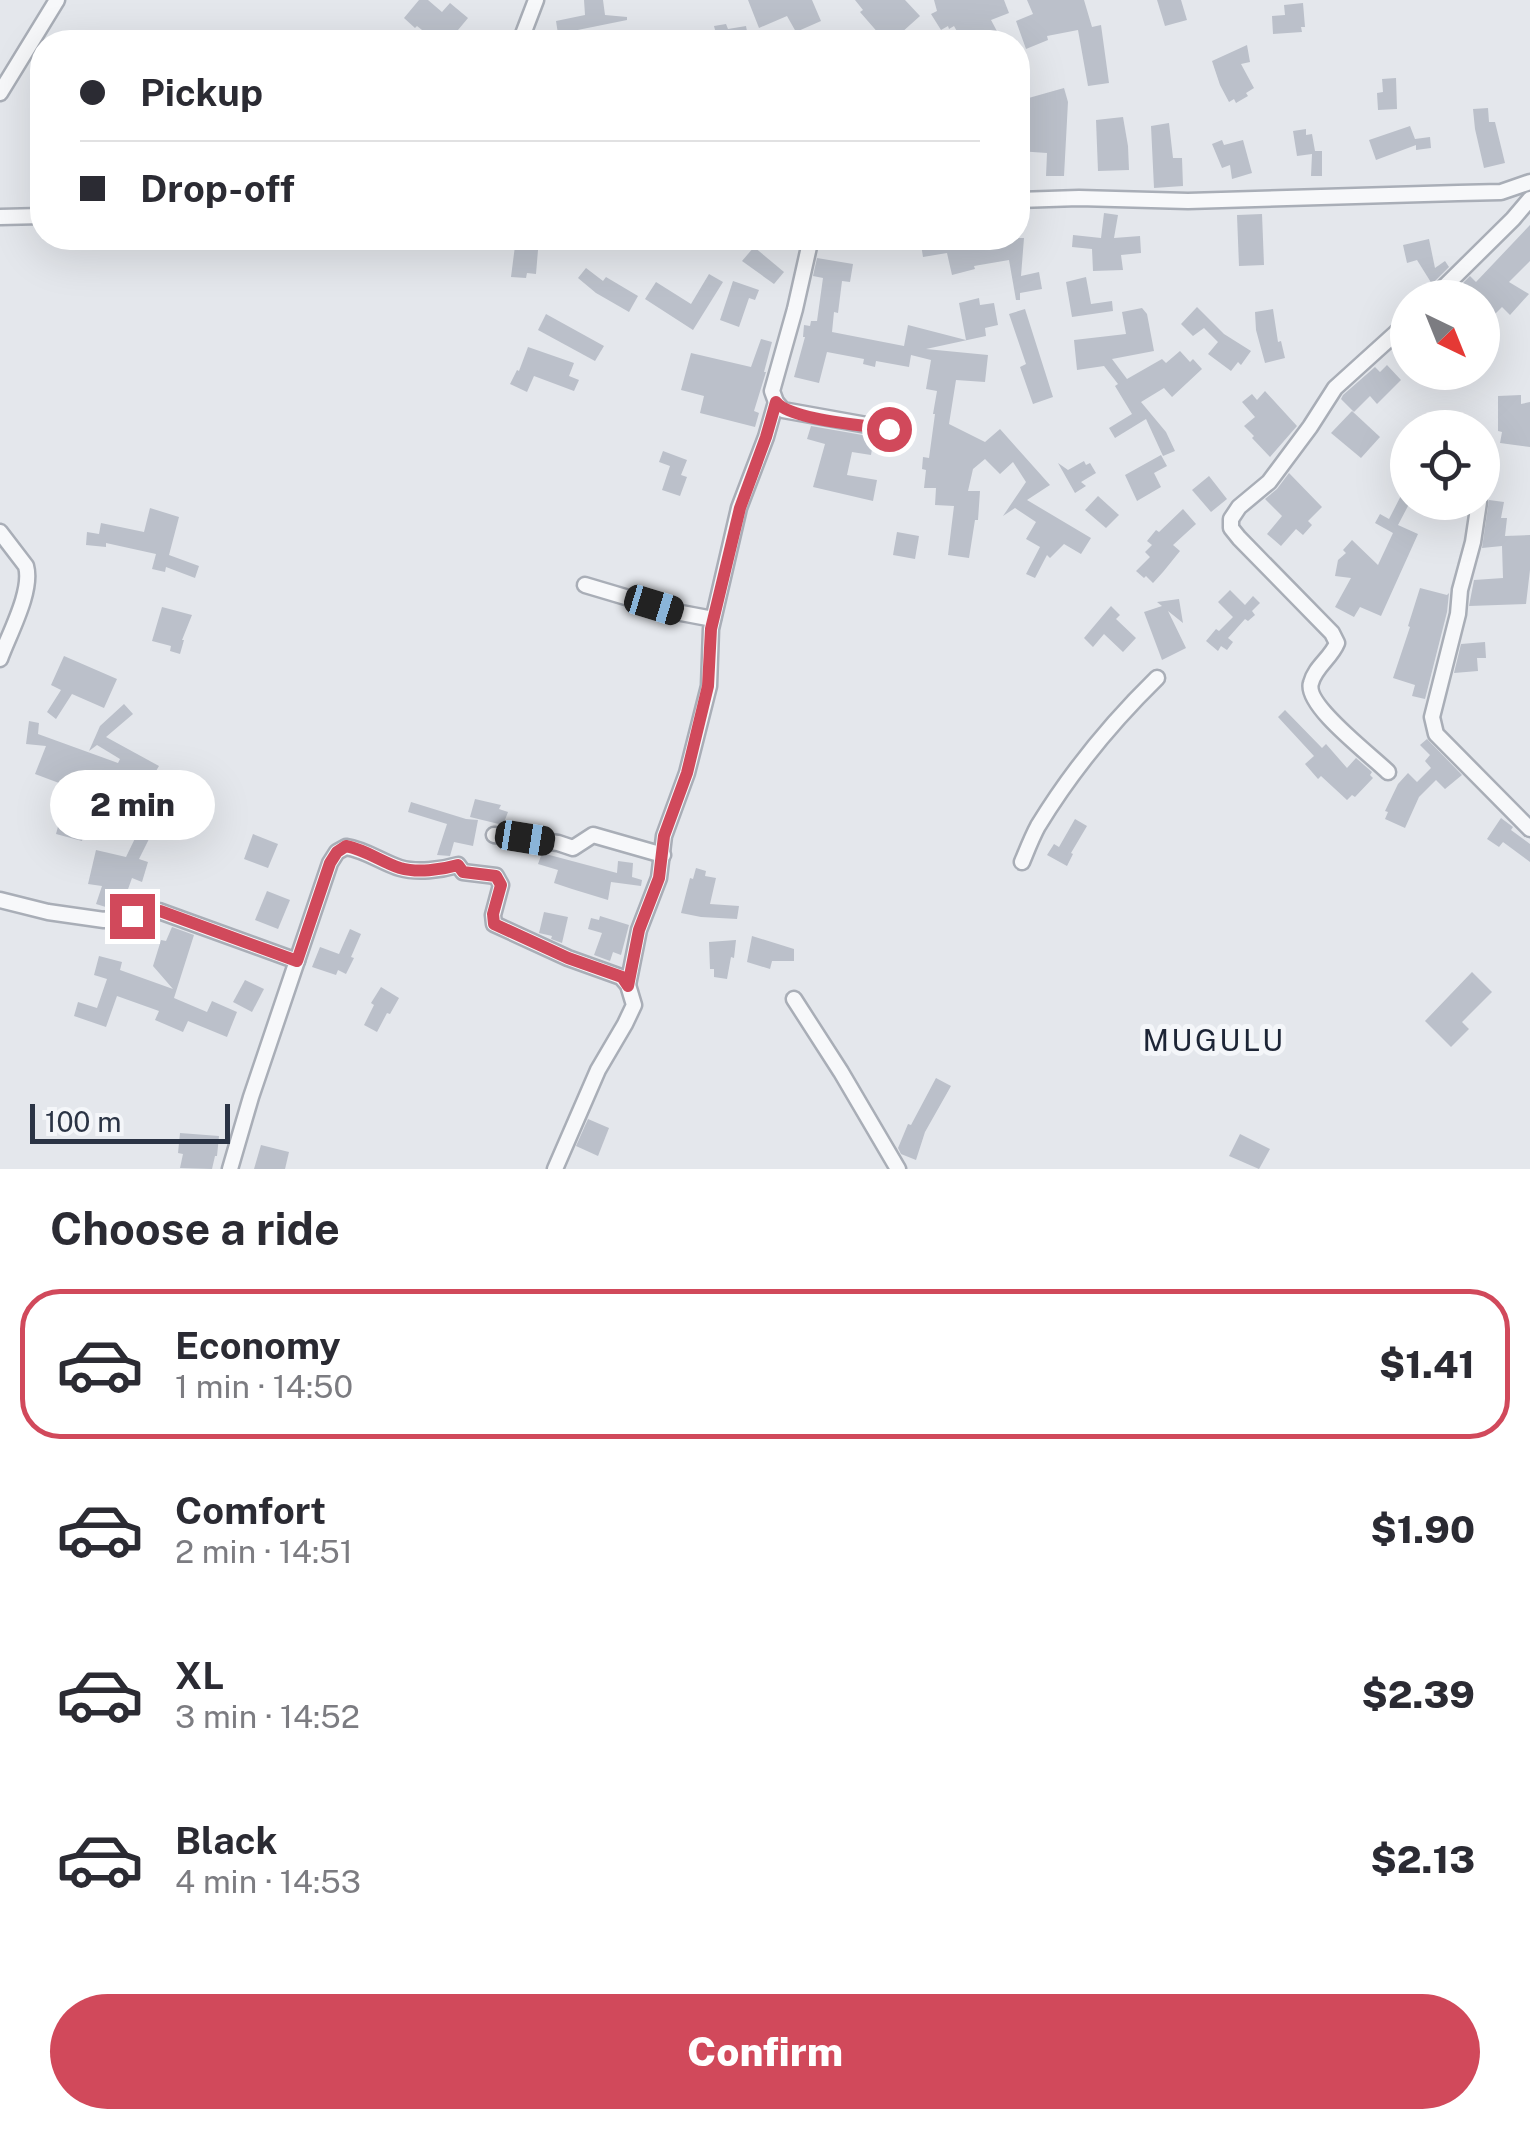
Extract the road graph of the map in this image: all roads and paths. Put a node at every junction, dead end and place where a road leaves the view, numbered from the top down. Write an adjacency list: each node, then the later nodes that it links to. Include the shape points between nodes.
1 (56, 0): 3 (street)
2 (536, 0): 4 (street)
3 (38, 30)
4 (525, 30)
5 (30, 43): 6 (street)
6 (0, 93)
7 (1530, 182): 9 (street, via 1501,192 1458,194)
8 (1530, 199): 13 (street)
9 (1030, 200)
10 (30, 216): 11 (street)
11 (0, 217)
12 (809, 250): 15 (street, via 772,390)
13 (1451, 280)
14 (1390, 338): 23 (street, via 1334,388 1269,482 1231,518 1239,538 1338,643 1311,682 1311,696)
15 (776, 402): 16 (street, via 801,415); 20 (street, via 740,508)
16 (889, 429)
17 (1475, 520): 24 (street, via 1432,717 1436,734)
18 (0, 532): 21 (street, via 28,572)
19 (585, 585): 20 (street)
20 (713, 619): 26 (street, via 708,686)
21 (0, 658)
22 (1157, 678): 27 (street, via 1098,743 1036,829)
23 (1388, 772)
24 (1530, 829)
25 (494, 836): 26 (street, via 573,848 593,835)
26 (663, 855): 30 (street)
27 (1022, 862)
28 (0, 900): 29 (street, via 104,920 160,911)
29 (297, 961): 30 (street, via 330,863 346,846 402,869 458,865 463,872 496,876 501,885 494,924 622,977); 32 (street)
30 (628, 986): 33 (street, via 634,1005)
31 (794, 999): 34 (street)
32 (230, 1169)
33 (555, 1169)
34 (898, 1169)

